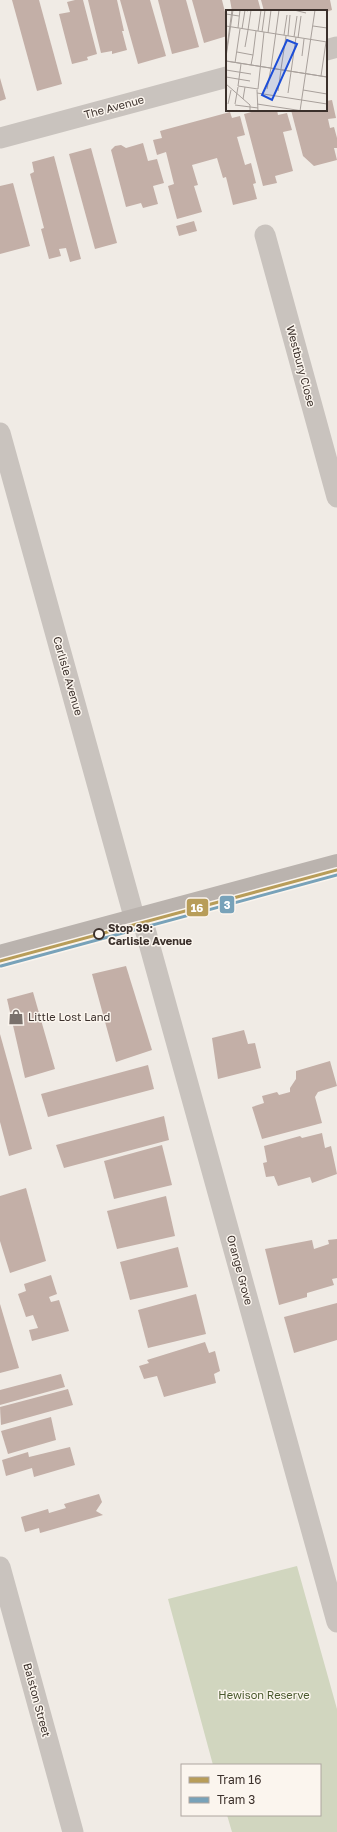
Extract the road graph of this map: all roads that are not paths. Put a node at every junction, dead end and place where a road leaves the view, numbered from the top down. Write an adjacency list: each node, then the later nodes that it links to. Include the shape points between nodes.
1 (337, 47): 2 (street)
2 (327, 50)
3 (226, 77): 4 (street, The Avenue)
4 (0, 138)
5 (265, 235): 7 (street, Westbury Close)
6 (0, 433): 9 (street, Carlisle Avenue)
7 (337, 497)
8 (337, 865): 9 (main road)
9 (138, 919): 10 (main road); 12 (street, Orange Grove)
10 (0, 956)
11 (0, 1567): 13 (street, Balston Street)
12 (337, 1622)
13 (73, 1832)

